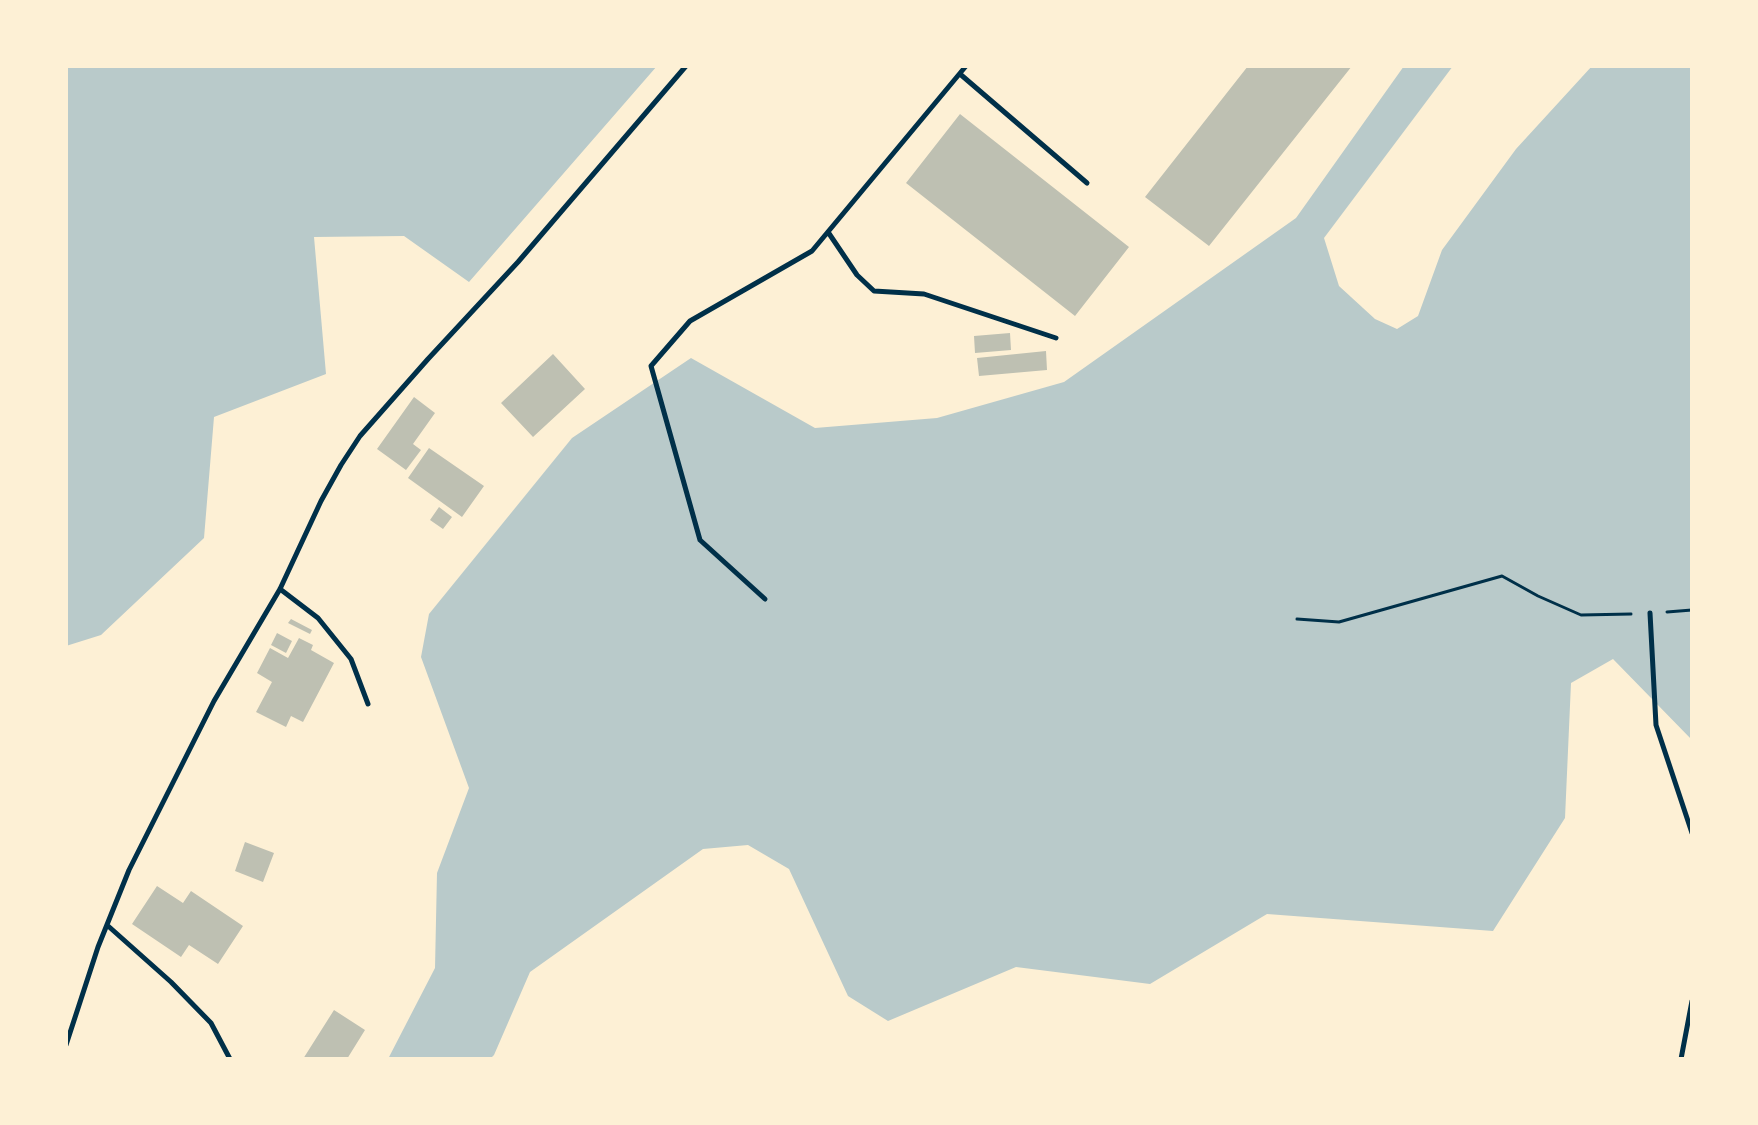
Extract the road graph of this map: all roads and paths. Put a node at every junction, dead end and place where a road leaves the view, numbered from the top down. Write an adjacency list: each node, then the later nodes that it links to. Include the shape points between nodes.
1 (686, 66): 7 (street, via 518,262 360,436 321,501)
2 (966, 66): 3 (street)
3 (960, 74): 4 (street); 5 (street)
4 (1087, 183)
5 (828, 232): 6 (street, via 857,275 874,291 924,294); 8 (street, via 812,251 690,321 651,366 700,540)
6 (1056, 338)
7 (280, 589): 11 (street, via 318,618 351,659); 13 (street, via 214,701 129,870)
8 (765, 599)
9 (1650, 613): 10 (path, via 1581,615 1502,576 1339,622); 12 (street, via 1656,725)
10 (1297, 619)
11 (368, 704)
12 (1692, 832)
13 (107, 925): 15 (street); 16 (street, via 211,1023)
14 (1692, 1001): 17 (street)
15 (66, 1045)
16 (230, 1059)
17 (1681, 1059)

